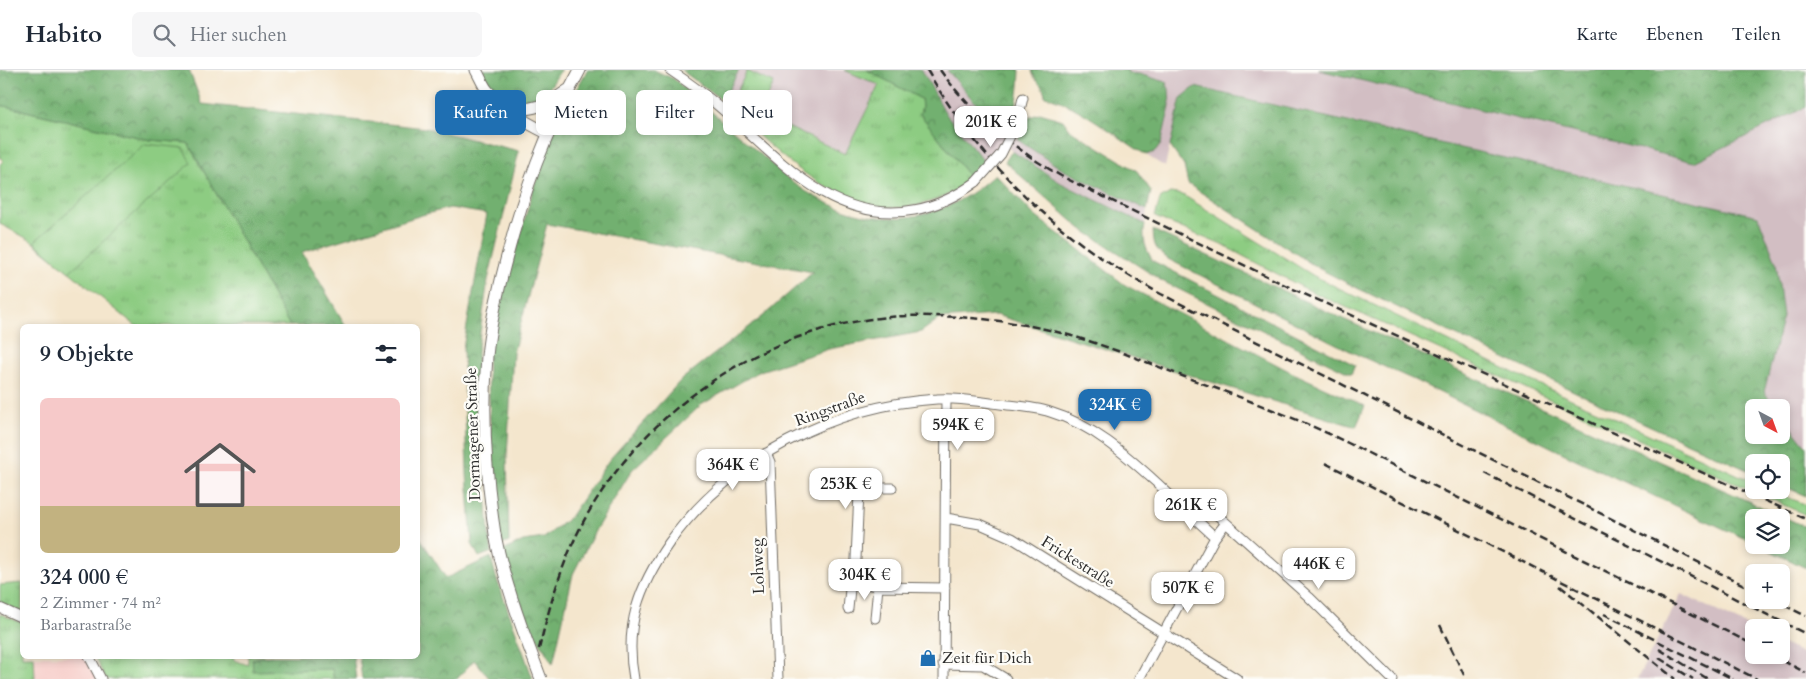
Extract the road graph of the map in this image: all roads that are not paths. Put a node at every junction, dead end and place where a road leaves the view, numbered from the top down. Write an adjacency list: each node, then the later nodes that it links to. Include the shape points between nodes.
1 (476, 70): 5 (main road)
2 (580, 70): 4 (main road, Dormagener Straße)
3 (670, 70): 6 (street, bridge, via 707,96 821,192 878,212 896,213 930,206 976,182 1001,154 1017,122)
4 (570, 88): 7 (main road, via 552,102)
5 (487, 90)
6 (1023, 98)
7 (526, 109)
8 (547, 135): 27 (main road, Dormagener Straße, bridge, via 520,208 496,299 487,355 485,402 495,535)
9 (946, 399): 10 (street, Ringstraße, via 894,404 864,411 807,432); 12 (street, Ringstraße, via 1048,411 1081,423 1122,452); 13 (street)
10 (766, 453): 28 (street, Ringstraße, via 696,509 658,558 632,619 630,647); 29 (street, Lohweg, via 770,462)
11 (892, 488): 16 (street, via 865,488 859,492)
12 (1183, 508): 14 (street, via 1197,497); 15 (street, Ringstraße)
13 (946, 518): 18 (street); 23 (street, Frickestraße, via 980,524 1012,538)
14 (1226, 523): 15 (street); 34 (street, via 1304,592)
15 (1215, 536): 23 (street)
16 (856, 581): 17 (street); 20 (street, via 850,589)
17 (878, 587): 18 (street); 22 (street)
18 (945, 588): 25 (street)
19 (0, 608): 21 (street)
20 (848, 609)
21 (20, 617)
22 (875, 618)
23 (1164, 633): 32 (street); 33 (street, Frickestraße)
24 (91, 659): 26 (street)
25 (943, 664): 30 (street); 31 (street, via 983,665)
26 (101, 679)
27 (541, 679)
28 (634, 679)
29 (778, 679)
30 (944, 679)
31 (1006, 679)
32 (1140, 679)
33 (1237, 679)
34 (1392, 679)

